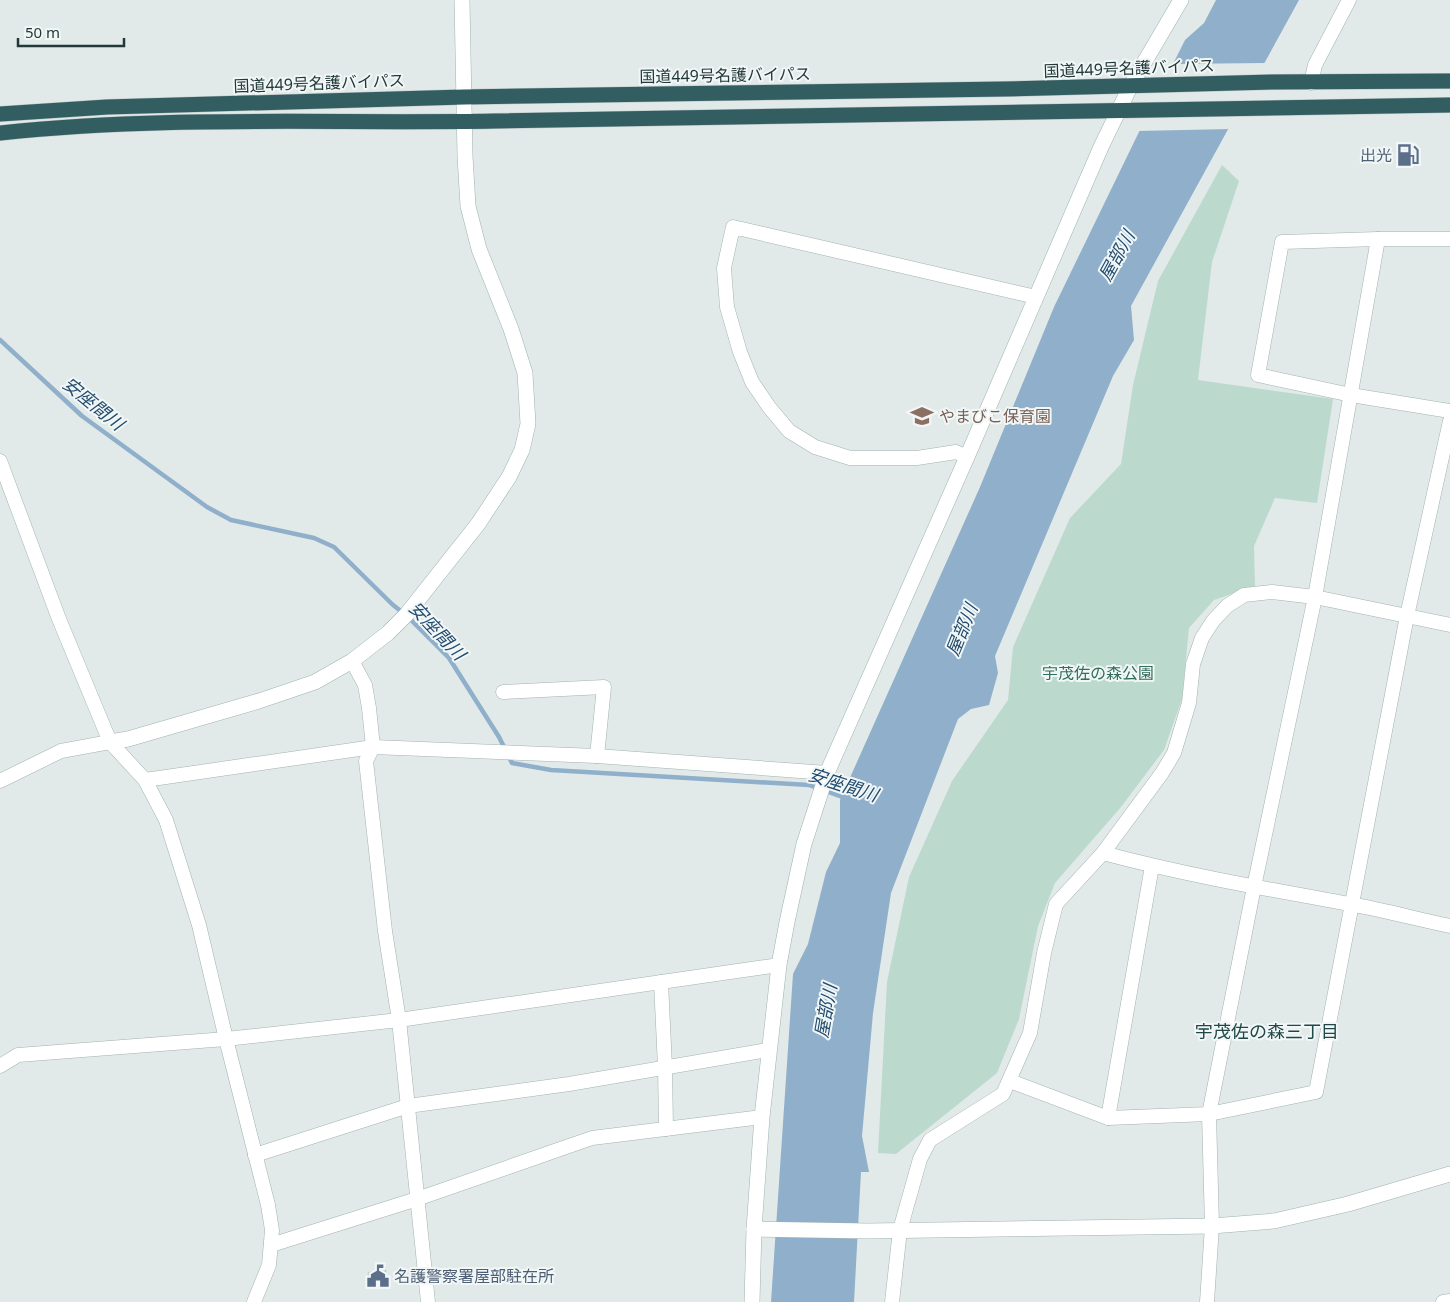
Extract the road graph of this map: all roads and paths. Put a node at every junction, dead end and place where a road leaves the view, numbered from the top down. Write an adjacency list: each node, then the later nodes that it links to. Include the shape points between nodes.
1 (462, 0): 7 (street)
2 (1181, 0): 6 (street)
3 (1349, 0): 5 (street, via 1314,65)
4 (1450, 81): 5 (highway, 国道449号名護バイパス)
5 (1311, 82): 6 (highway, 国道449号名護バイパス)
6 (1131, 85): 7 (highway, 国道449号名護バイパス); 9 (street)
7 (464, 97): 10 (highway, 国道449号名護バイパス); 11 (street)
8 (1450, 105): 9 (highway)
9 (1118, 110): 11 (highway); 15 (street)
10 (0, 114)
11 (464, 122): 12 (highway, via 176,123); 24 (street, via 471,221 525,373 528,424 522,450 509,477 478,524 406,614 388,633)
12 (0, 133)
13 (1378, 239): 14 (street); 16 (street); 16 (street, via 1282,242 1258,375)
14 (1450, 239)
15 (1036, 297): 19 (street); 19 (street, via 733,227 724,268 727,307 752,382 789,431 815,447 850,458 917,458 956,452)
16 (1351, 395): 17 (street); 21 (street)
17 (1450, 411)
18 (1450, 421): 22 (street)
19 (968, 457): 29 (street)
20 (0, 461): 26 (street, via 59,619)
21 (1315, 597): 22 (street); 32 (street, via 1272,592 1244,595 1226,606 1213,621 1202,638 1193,664 1189,703 1174,753); 34 (street)
22 (1407, 616): 23 (street); 35 (street)
23 (1450, 625)
24 (352, 661): 26 (street, via 315,682 259,701); 27 (street, via 365,686)
25 (503, 692): 28 (street, via 604,687)
26 (110, 742): 30 (street); 31 (street, via 61,751)
27 (372, 747): 28 (street); 30 (street); 39 (street, via 366,761 385,931)
28 (598, 756): 29 (street)
29 (827, 773): 37 (street, via 804,844)
30 (145, 780): 40 (street, via 166,820 199,925)
31 (0, 781)
32 (1103, 853): 33 (street); 44 (street, via 1056,904 1030,1032)
33 (1152, 866): 34 (street); 48 (street)
34 (1254, 887): 35 (street); 46 (street)
35 (1351, 904): 36 (street); 46 (street, via 1316,1092)
36 (1450, 926)
37 (779, 964): 38 (street); 41 (street)
38 (660, 982): 39 (street); 43 (street)
39 (399, 1020): 40 (street); 45 (street)
40 (226, 1039): 42 (street, via 18,1055); 50 (street)
41 (768, 1050): 43 (street); 47 (street)
42 (0, 1066)
43 (665, 1067): 45 (street); 49 (street)
44 (1010, 1081): 48 (street); 55 (street, via 1003,1094 930,1140 920,1159)
45 (408, 1106): 50 (street); 52 (street)
46 (1210, 1114): 48 (street); 53 (street)
47 (762, 1117): 49 (street); 54 (street)
48 (1108, 1118)
49 (666, 1129): 52 (street, via 592,1138)
50 (255, 1155): 56 (street, via 272,1230)
51 (1450, 1174): 53 (street, via 1348,1204 1274,1221)
52 (417, 1198): 56 (street); 59 (street)
53 (1212, 1226): 55 (street); 62 (street)
54 (762, 1229): 55 (street); 60 (street)
55 (900, 1230): 61 (street)
56 (271, 1245): 58 (street, via 269,1265)
57 (1450, 1301): 63 (street)
58 (254, 1302)
59 (428, 1302)
60 (752, 1302)
61 (892, 1302)
62 (1207, 1302)
63 (1443, 1302)

